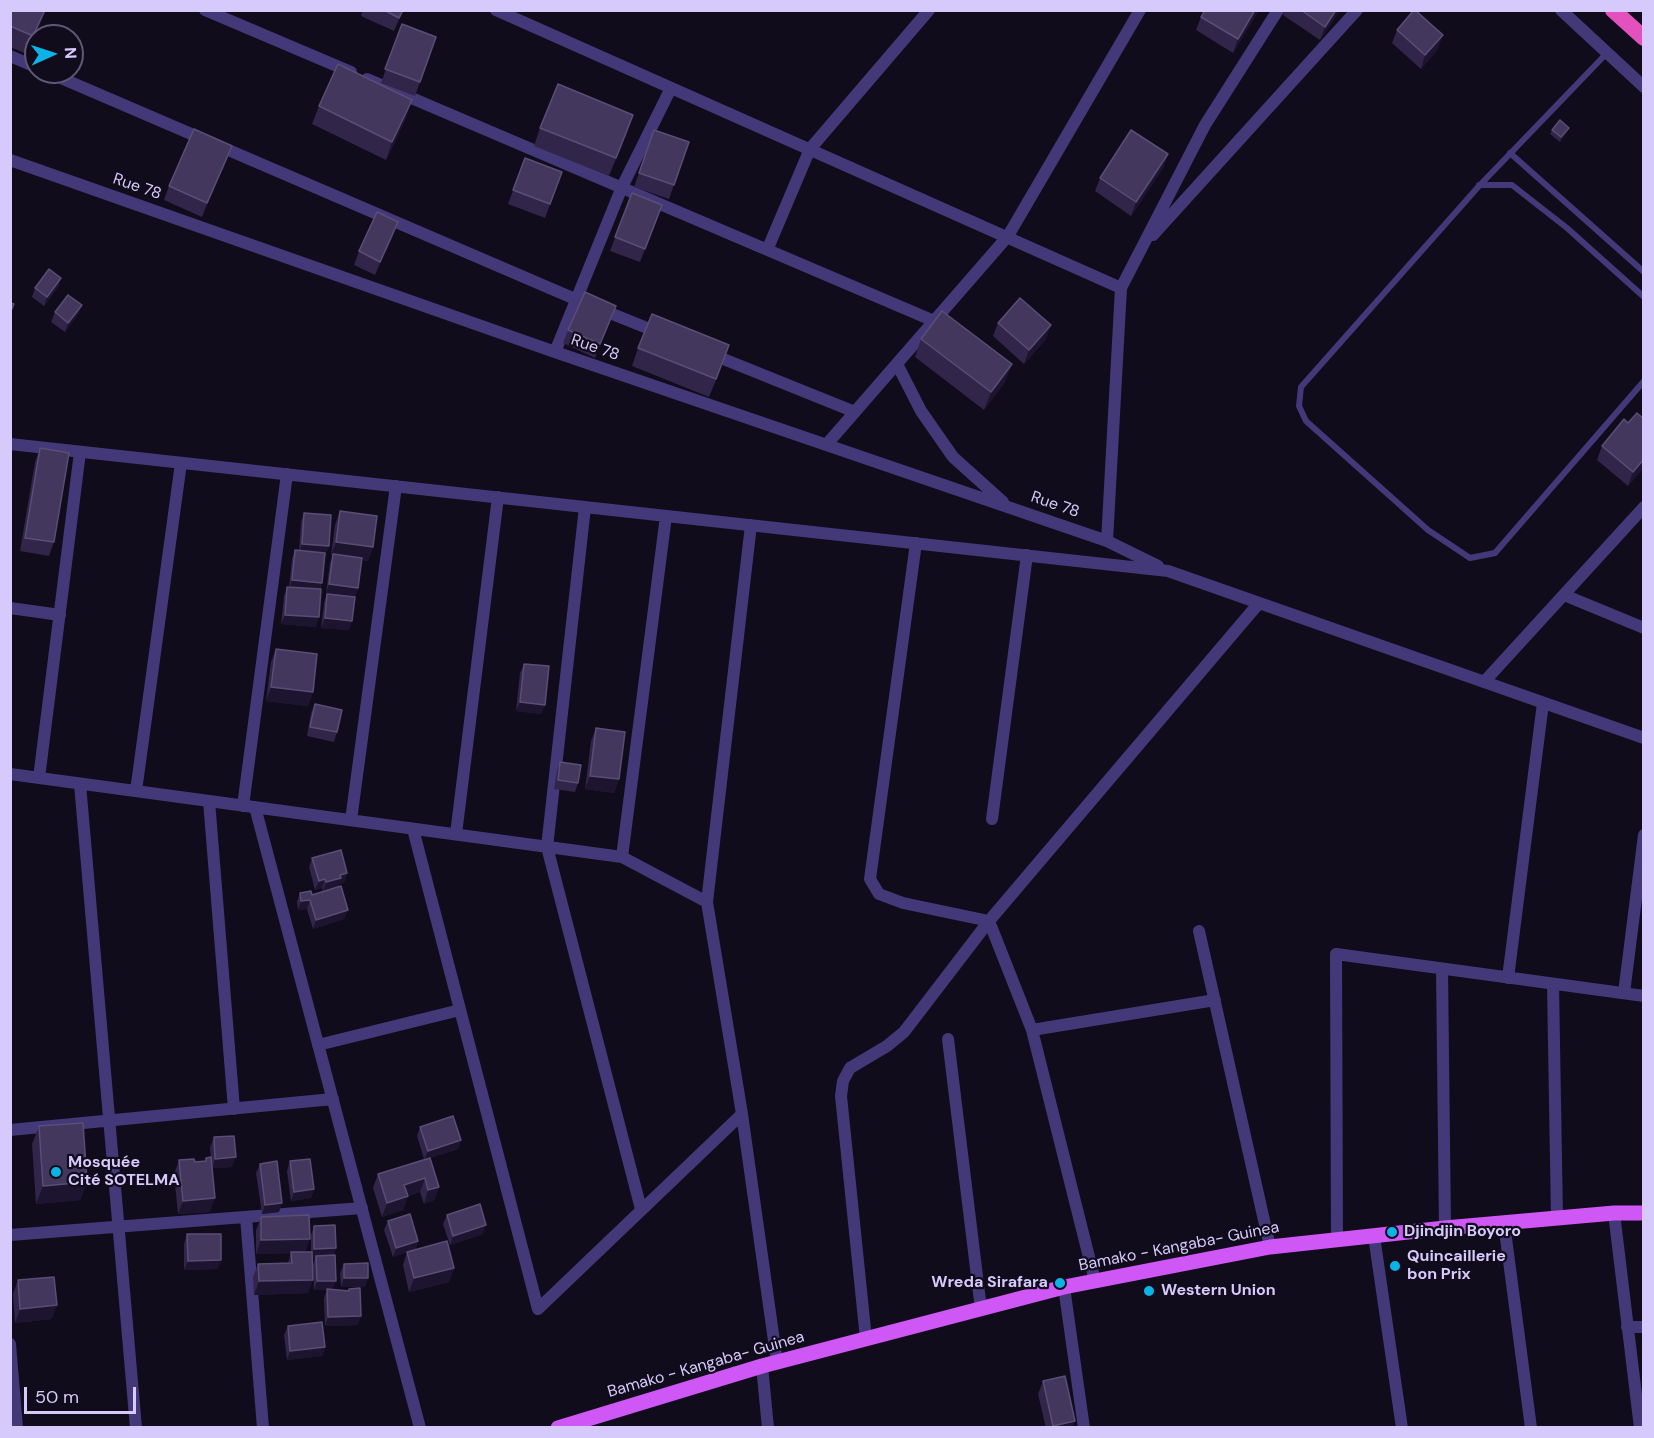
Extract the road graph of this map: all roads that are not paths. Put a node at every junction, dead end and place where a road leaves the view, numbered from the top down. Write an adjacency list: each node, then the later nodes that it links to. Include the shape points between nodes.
1 (205, 10): 20 (street)
2 (496, 10): 15 (street)
3 (929, 10): 16 (street)
4 (1140, 10): 21 (street)
5 (1278, 10): 22 (street, via 1205,125)
6 (1357, 10): 22 (street)
7 (1561, 10): 10 (street)
8 (1613, 10): 9 (highway)
9 (1644, 38)
10 (1606, 54): 14 (street); 17 (lane)
11 (10, 56): 12 (street)
12 (24, 62)
13 (75, 84): 27 (street)
14 (1644, 87)
15 (671, 88): 16 (street); 20 (street)
16 (810, 149): 21 (street); 23 (street)
17 (1510, 153): 19 (lane); 24 (lane)
18 (10, 160): 31 (street, Rue 78)
19 (1479, 186): 26 (lane, via 1512,185); 33 (lane, via 1301,387 1299,406 1306,421 1428,530 1470,558 1495,553)
20 (622, 187): 23 (street); 27 (street)
21 (1008, 236): 25 (street); 28 (street)
22 (1142, 247): 25 (street)
23 (768, 248): 28 (street)
24 (1644, 272)
25 (1121, 288): 47 (street)
26 (1644, 297)
27 (575, 299): 29 (street); 31 (street)
28 (934, 321): 32 (street)
29 (672, 338)
30 (704, 351): 34 (street)
31 (555, 352): 36 (street, Rue 78)
32 (897, 364): 34 (street); 42 (street, via 921,411 953,457)
33 (1644, 381)
34 (855, 412): 36 (street)
35 (10, 444): 37 (street)
36 (827, 444): 42 (street, Rue 78)
37 (80, 452): 38 (street); 54 (street)
38 (181, 463): 39 (street); 62 (street)
39 (288, 474): 40 (street); 64 (street)
40 (396, 486): 41 (street); 66 (street)
41 (498, 497): 43 (street); 68 (street)
42 (1008, 506): 47 (street, Rue 78)
43 (585, 507): 45 (street); 70 (street)
44 (1644, 507): 51 (street)
45 (666, 516): 46 (street); 71 (street)
46 (751, 525): 48 (street); 72 (street)
47 (1107, 541): 50 (street, Rue 78)
48 (916, 543): 49 (street); 73 (street, via 870,879 879,894 903,903)
49 (1027, 555): 50 (street); 65 (street)
50 (1168, 571): 52 (street)
51 (1564, 594): 55 (street); 56 (street)
52 (1259, 603): 56 (street); 73 (street)
53 (10, 608): 54 (street)
54 (60, 615): 60 (street)
55 (1644, 628)
56 (1484, 682): 57 (street)
57 (1543, 703): 58 (street); 76 (street)
58 (1644, 738)
59 (10, 774): 60 (street)
60 (39, 778): 61 (street)
61 (80, 784): 62 (street); 88 (street)
62 (136, 791): 63 (street)
63 (209, 801): 64 (street); 86 (street)
64 (249, 806): 66 (street); 84 (street)
65 (992, 819)
66 (351, 820): 67 (street)
67 (413, 829): 68 (street); 81 (street)
68 (456, 834): 70 (street)
69 (1644, 835): 78 (street)
70 (547, 847): 71 (street); 91 (street)
71 (622, 857): 72 (street)
72 (707, 902): 87 (street)
73 (989, 921): 82 (street); 108 (street, via 904,1032 850,1068 843,1081 841,1096)
74 (1199, 931): 80 (street)
75 (1442, 969): 76 (street); 98 (street); 101 (street, via 1336,954)
76 (1508, 978): 77 (street)
77 (1553, 984): 78 (street); 95 (street)
78 (1624, 993): 79 (street)
79 (1644, 996)
80 (1215, 1000): 82 (street); 102 (street)
81 (460, 1010): 84 (street); 91 (street, via 538,1309)
82 (1032, 1030): 103 (street)
83 (948, 1039): 105 (street)
84 (318, 1045): 85 (street)
85 (333, 1100): 86 (street); 90 (street)
86 (234, 1109): 88 (street)
87 (742, 1114): 91 (street); 110 (street)
88 (109, 1120): 89 (street); 97 (street)
89 (10, 1130)
90 (362, 1208): 94 (street); 116 (street)
91 (641, 1209)
92 (1644, 1213): 93 (main road, Bamako - Kangaba- Guinea)
93 (1614, 1214): 95 (main road, Bamako - Kangaba- Guinea); 106 (street)
94 (246, 1217): 97 (street); 115 (street)
95 (1557, 1219): 96 (main road, Bamako - Kangaba- Guinea)
96 (1504, 1223): 98 (main road, Bamako - Kangaba- Guinea); 121 (street)
97 (118, 1227): 99 (street); 114 (street)
98 (1445, 1228): 100 (main road, Bamako - Kangaba- Guinea)
99 (10, 1235)
100 (1374, 1236): 101 (main road, Bamako - Kangaba- Guinea); 120 (street)
101 (1337, 1239): 102 (main road, Bamako - Kangaba- Guinea)
102 (1270, 1247): 103 (main road, Bamako - Kangaba- Guinea)
103 (1095, 1281): 104 (main road, Bamako - Kangaba- Guinea)
104 (1064, 1287): 105 (main road, Bamako - Kangaba- Guinea); 119 (street)
105 (981, 1309): 108 (main road, Bamako - Kangaba- Guinea)
106 (1628, 1327): 107 (street); 112 (street)
107 (1644, 1327)
108 (866, 1339): 110 (main road, Bamako - Kangaba- Guinea)
109 (10, 1344): 113 (street)
110 (777, 1362): 111 (main road, Bamako - Kangaba- Guinea)
111 (762, 1366): 117 (main road, Bamako - Kangaba- Guinea); 118 (street)
112 (1640, 1422)
113 (17, 1428)
114 (136, 1428)
115 (263, 1428)
116 (420, 1428)
117 (558, 1428)
118 (768, 1428)
119 (1084, 1428)
120 (1402, 1428)
121 (1531, 1428)

